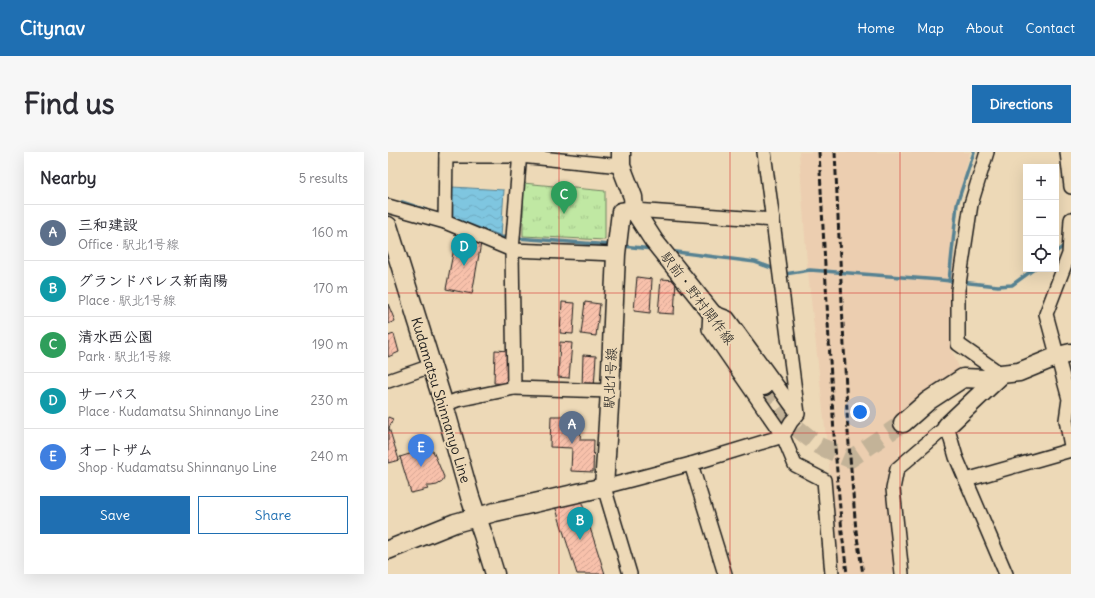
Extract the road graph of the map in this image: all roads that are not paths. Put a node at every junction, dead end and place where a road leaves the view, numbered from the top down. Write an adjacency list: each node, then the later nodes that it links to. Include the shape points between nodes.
1 (764, 152): 11 (street)
2 (987, 152): 19 (street, via 971,204 958,290 958,344)
3 (1067, 152): 7 (street)
4 (446, 154): 5 (street); 12 (street)
5 (520, 154): 6 (street); 14 (street)
6 (621, 159): 9 (street, via 633,197)
7 (1071, 187)
8 (388, 206): 12 (street)
9 (634, 210): 11 (street); 15 (street, 駅北1号線, via 621,212); 16 (street, 駅前・野村開作線, via 654,241)
10 (1071, 219): 17 (street, via 1069,254 1046,314)
11 (773, 220): 25 (street)
12 (445, 222): 14 (street)
13 (388, 226): 18 (street, Kudamatsu Shinnanyo Line)
14 (512, 250): 15 (street); 22 (street)
15 (616, 254): 23 (street, 駅北1号線)
16 (710, 311): 21 (street, 駅前・野村開作線); 25 (street, via 728,318); 28 (street, via 709,329)
17 (1064, 355): 19 (street, via 1020,372); 29 (street, via 1070,399 1066,420)
18 (431, 366): 20 (street); 24 (street, Kudamatsu Shinnanyo Line)
19 (1001, 374): 26 (street, via 986,379 963,378 928,400); 27 (street)
20 (388, 381)
21 (764, 386)
22 (514, 388): 23 (street); 24 (street)
23 (610, 391): 33 (street, 駅北1号線)
24 (444, 405): 34 (street, Kudamatsu Shinnanyo Line)
25 (798, 414): 28 (street)
26 (903, 424)
27 (947, 426): 32 (street); 40 (street, via 897,468 893,489)
28 (783, 436): 31 (street); 39 (street, via 795,465 824,480)
29 (1071, 446)
30 (1071, 450): 32 (street)
31 (691, 464): 33 (street); 38 (street)
32 (966, 480): 41 (street)
33 (604, 487): 34 (street); 37 (street)
34 (477, 517): 35 (street, via 455,523); 36 (street, Kudamatsu Shinnanyo Line)
35 (388, 550)
36 (495, 574)
37 (630, 574)
38 (725, 574)
39 (832, 574)
40 (902, 574)
41 (1006, 574)

